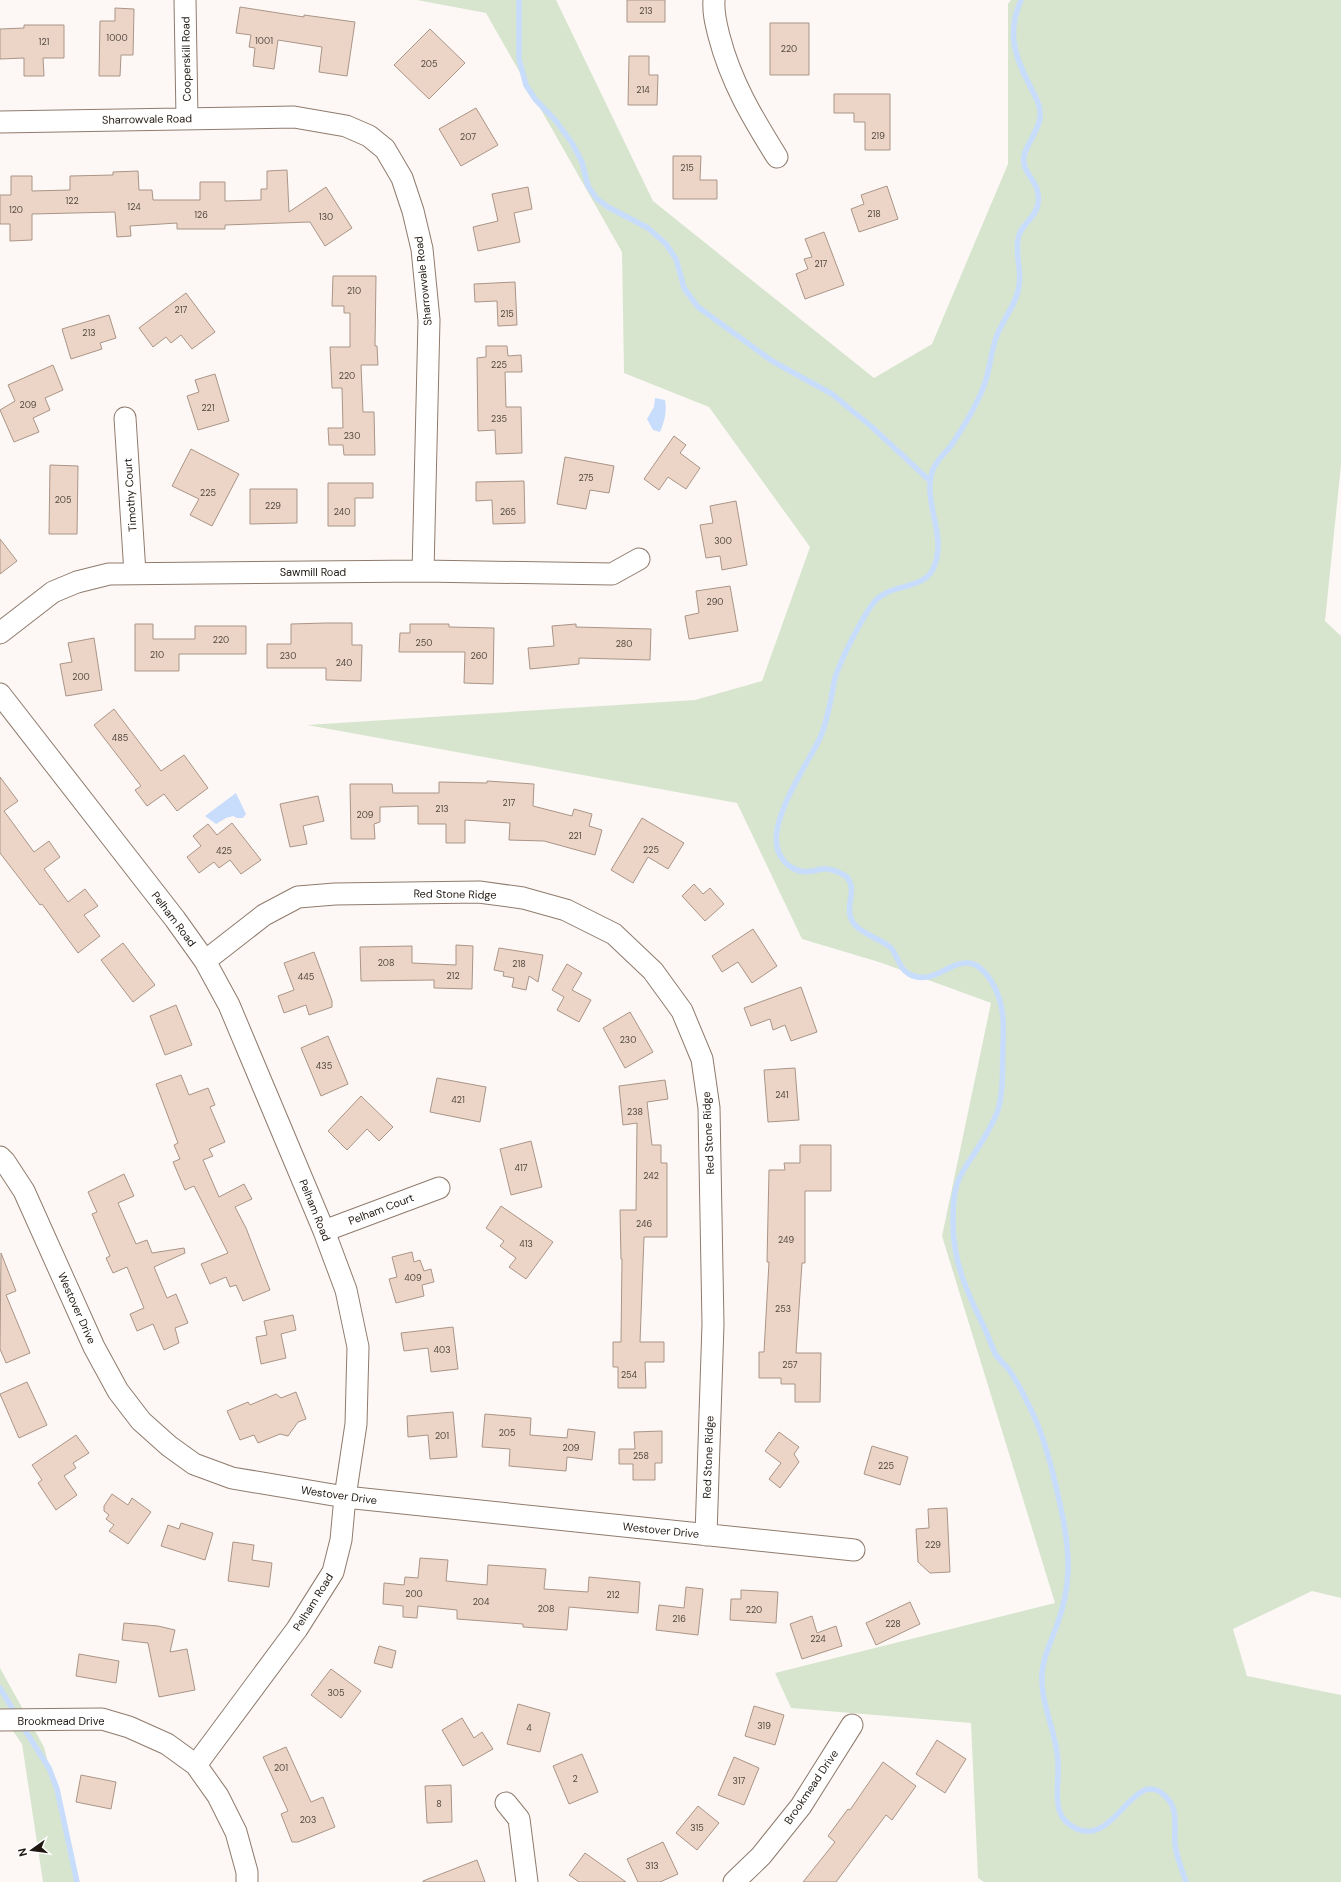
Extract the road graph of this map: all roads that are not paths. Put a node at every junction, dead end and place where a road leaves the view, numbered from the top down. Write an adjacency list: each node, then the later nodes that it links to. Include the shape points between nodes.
1 (185, 0): 3 (street, Cooperskill Road)
2 (714, 0): 5 (street, via 713,12 725,58 746,108)
3 (187, 118): 4 (street, Sharrowvale Road); 8 (street, Sharrowvale Road, via 294,117 346,126 369,136 385,149 402,178 422,249 429,320)
4 (0, 122)
5 (777, 157)
6 (124, 418): 9 (street, Timothy Court)
7 (639, 559): 8 (street, Sawmill Road, via 612,574)
8 (423, 572): 9 (street, Sawmill Road)
9 (135, 573): 10 (street, Sawmill Road, via 109,574 77,582 53,592)
10 (0, 633)
11 (0, 694): 12 (street, Pelham Road)
12 (205, 961): 15 (street, Pelham Road, via 229,1005); 17 (street, Red Stone Ridge, via 264,915 298,897 479,892 523,898 566,910 614,934 653,971 682,1011 702,1059 709,1108 713,1324)
13 (0, 1158): 16 (street, Westover Drive, via 24,1191 104,1366 118,1391 141,1421 168,1446 194,1464 232,1478)
14 (439, 1188): 15 (street, Pelham Court)
15 (324, 1231): 16 (street, Pelham Road, via 346,1290 358,1347 356,1424)
16 (345, 1497): 17 (street, Westover Drive); 21 (street, Pelham Road, via 341,1540 332,1572 297,1628)
17 (706, 1535): 18 (street, Westover Drive)
18 (854, 1550)
19 (0, 1720): 21 (street, Brookmead Drive, via 102,1719 129,1727 167,1744)
20 (852, 1725): 25 (street, Brookmead Drive, via 801,1806 760,1856)
21 (196, 1765): 23 (street, Brookmead Drive, via 218,1796 236,1832 247,1872)
22 (506, 1803): 24 (street, via 519,1819)
23 (247, 1882)
24 (527, 1882)
25 (734, 1882)

